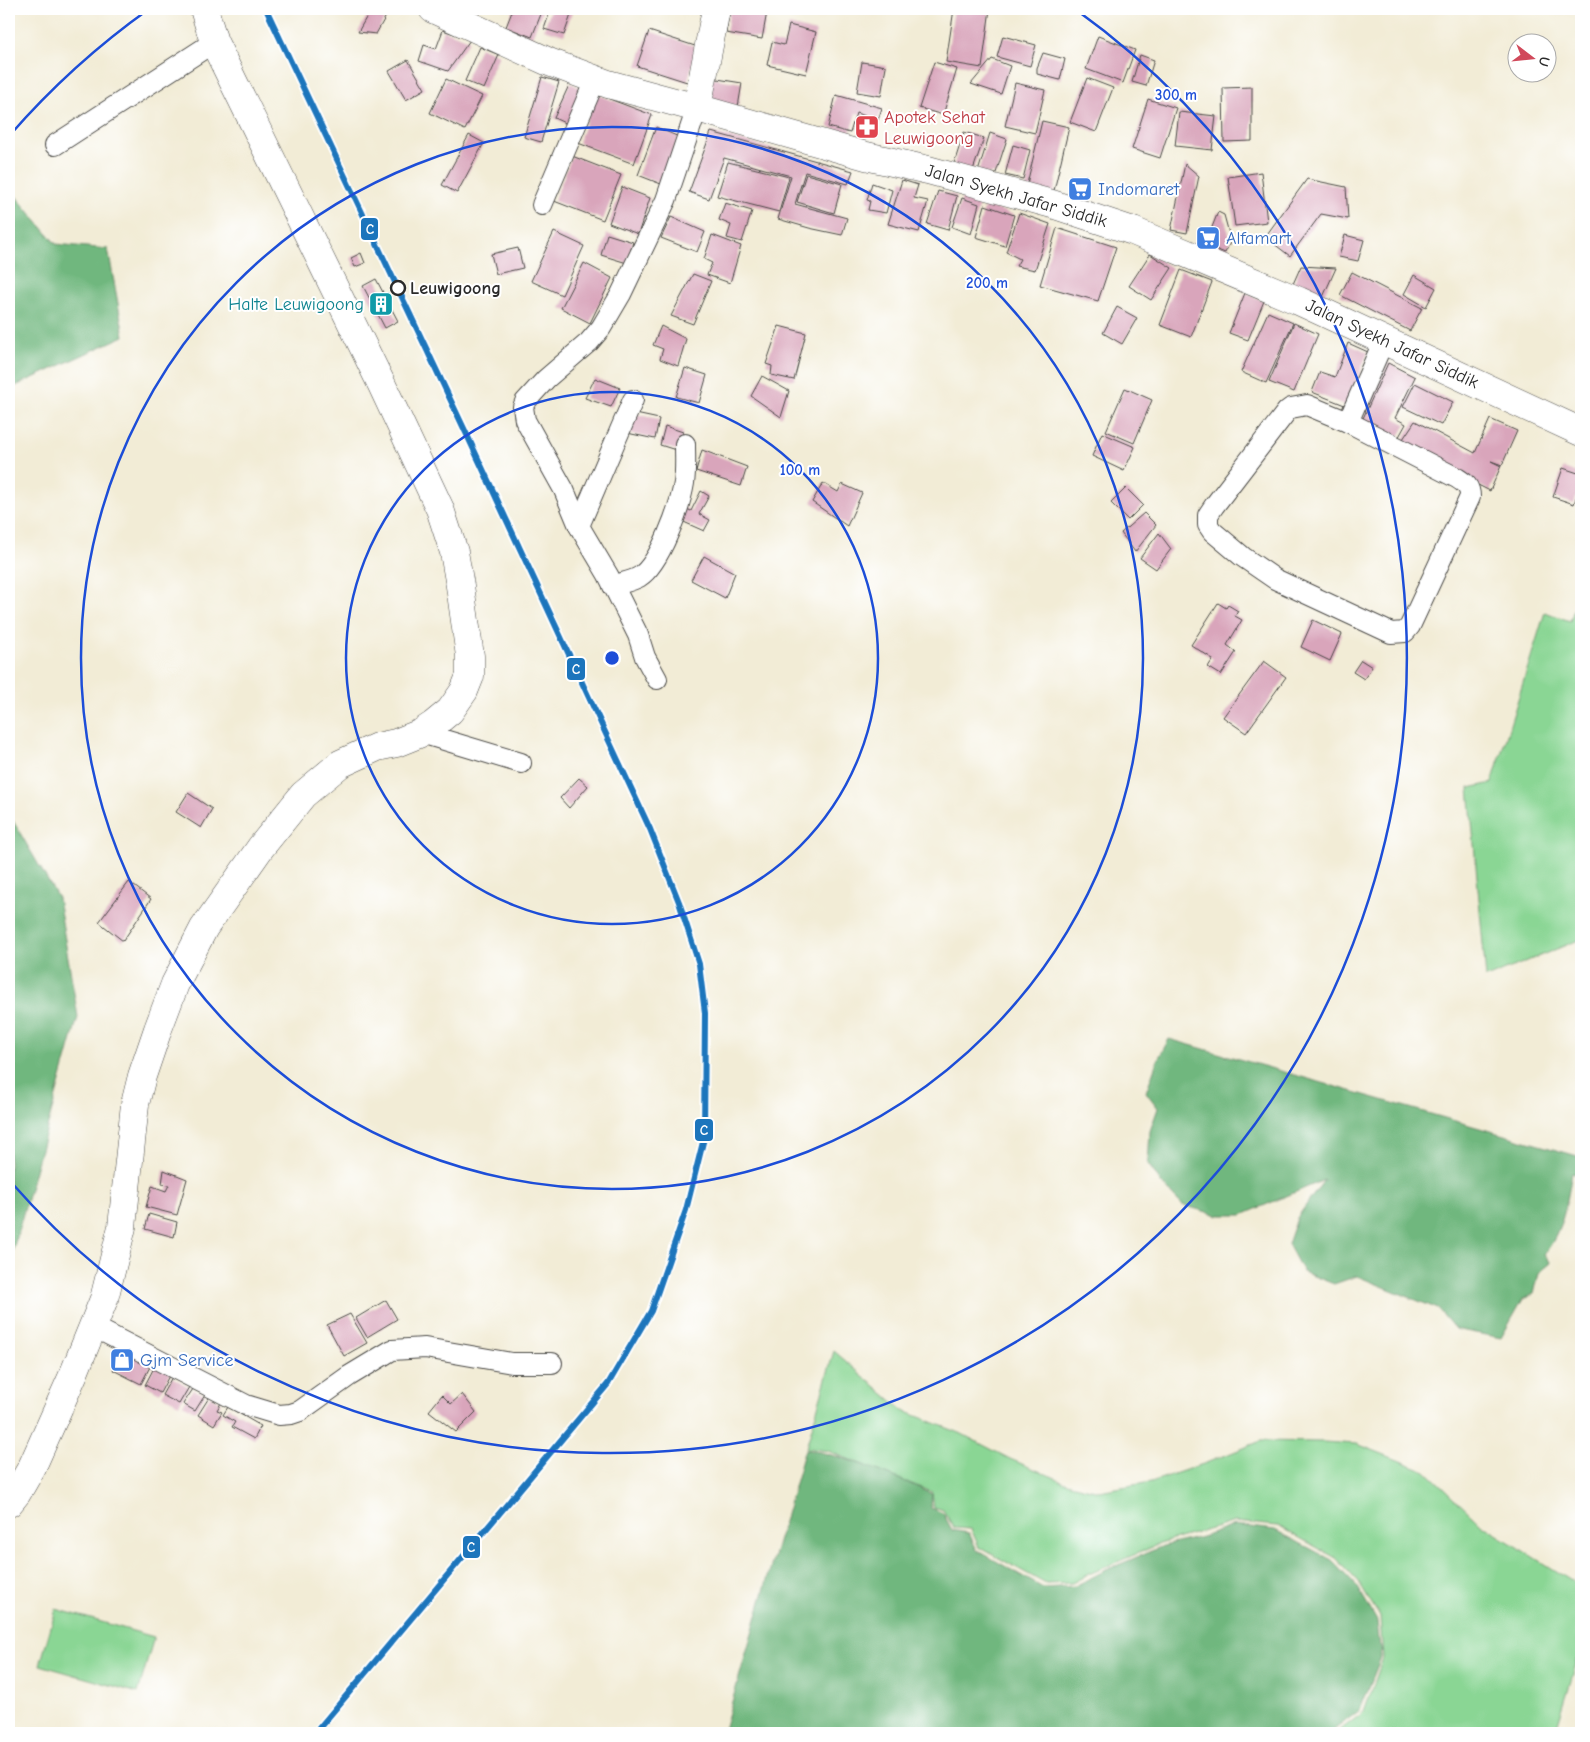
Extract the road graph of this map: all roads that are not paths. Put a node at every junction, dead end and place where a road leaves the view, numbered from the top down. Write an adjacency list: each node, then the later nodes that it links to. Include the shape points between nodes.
1 (204, 9): 4 (main road)
2 (433, 9): 5 (main road, Jalan Syekh Jafar Siddik)
3 (716, 9): 6 (main road)
4 (214, 42): 7 (street); 17 (main road, via 381,383 440,509 454,552 470,656 470,676 464,692 450,711)
5 (595, 80): 6 (main road, Jalan Syekh Jafar Siddik); 8 (street)
6 (697, 108): 9 (main road, Jalan Syekh Jafar Siddik, via 1052,204 1133,231); 14 (street, via 666,200 621,294 589,342 546,379 523,407 525,420)
7 (55, 145)
8 (542, 205)
9 (1384, 340): 11 (street); 12 (main road, Jalan Syekh Jafar Siddik)
10 (633, 400): 14 (street)
11 (1348, 422): 11 (street, via 1307,405 1291,408 1214,506 1208,515 1208,525 1243,557 1274,579 1391,634 1405,632 1466,506 1470,490 1456,478)
12 (1581, 432)
13 (685, 444): 15 (street, via 680,500 658,553 637,578)
14 (580, 526): 15 (street)
15 (613, 586): 16 (street)
16 (657, 679)
17 (421, 733): 18 (street); 19 (main road, via 377,746 348,760 303,795 261,847 204,928 176,984 142,1076 135,1104 122,1227)
18 (521, 764)
19 (94, 1327): 20 (street, via 246,1405 279,1415 300,1411 392,1350 425,1348 512,1363); 21 (main road, via 32,1467)
20 (552, 1364)
21 (9, 1503)

